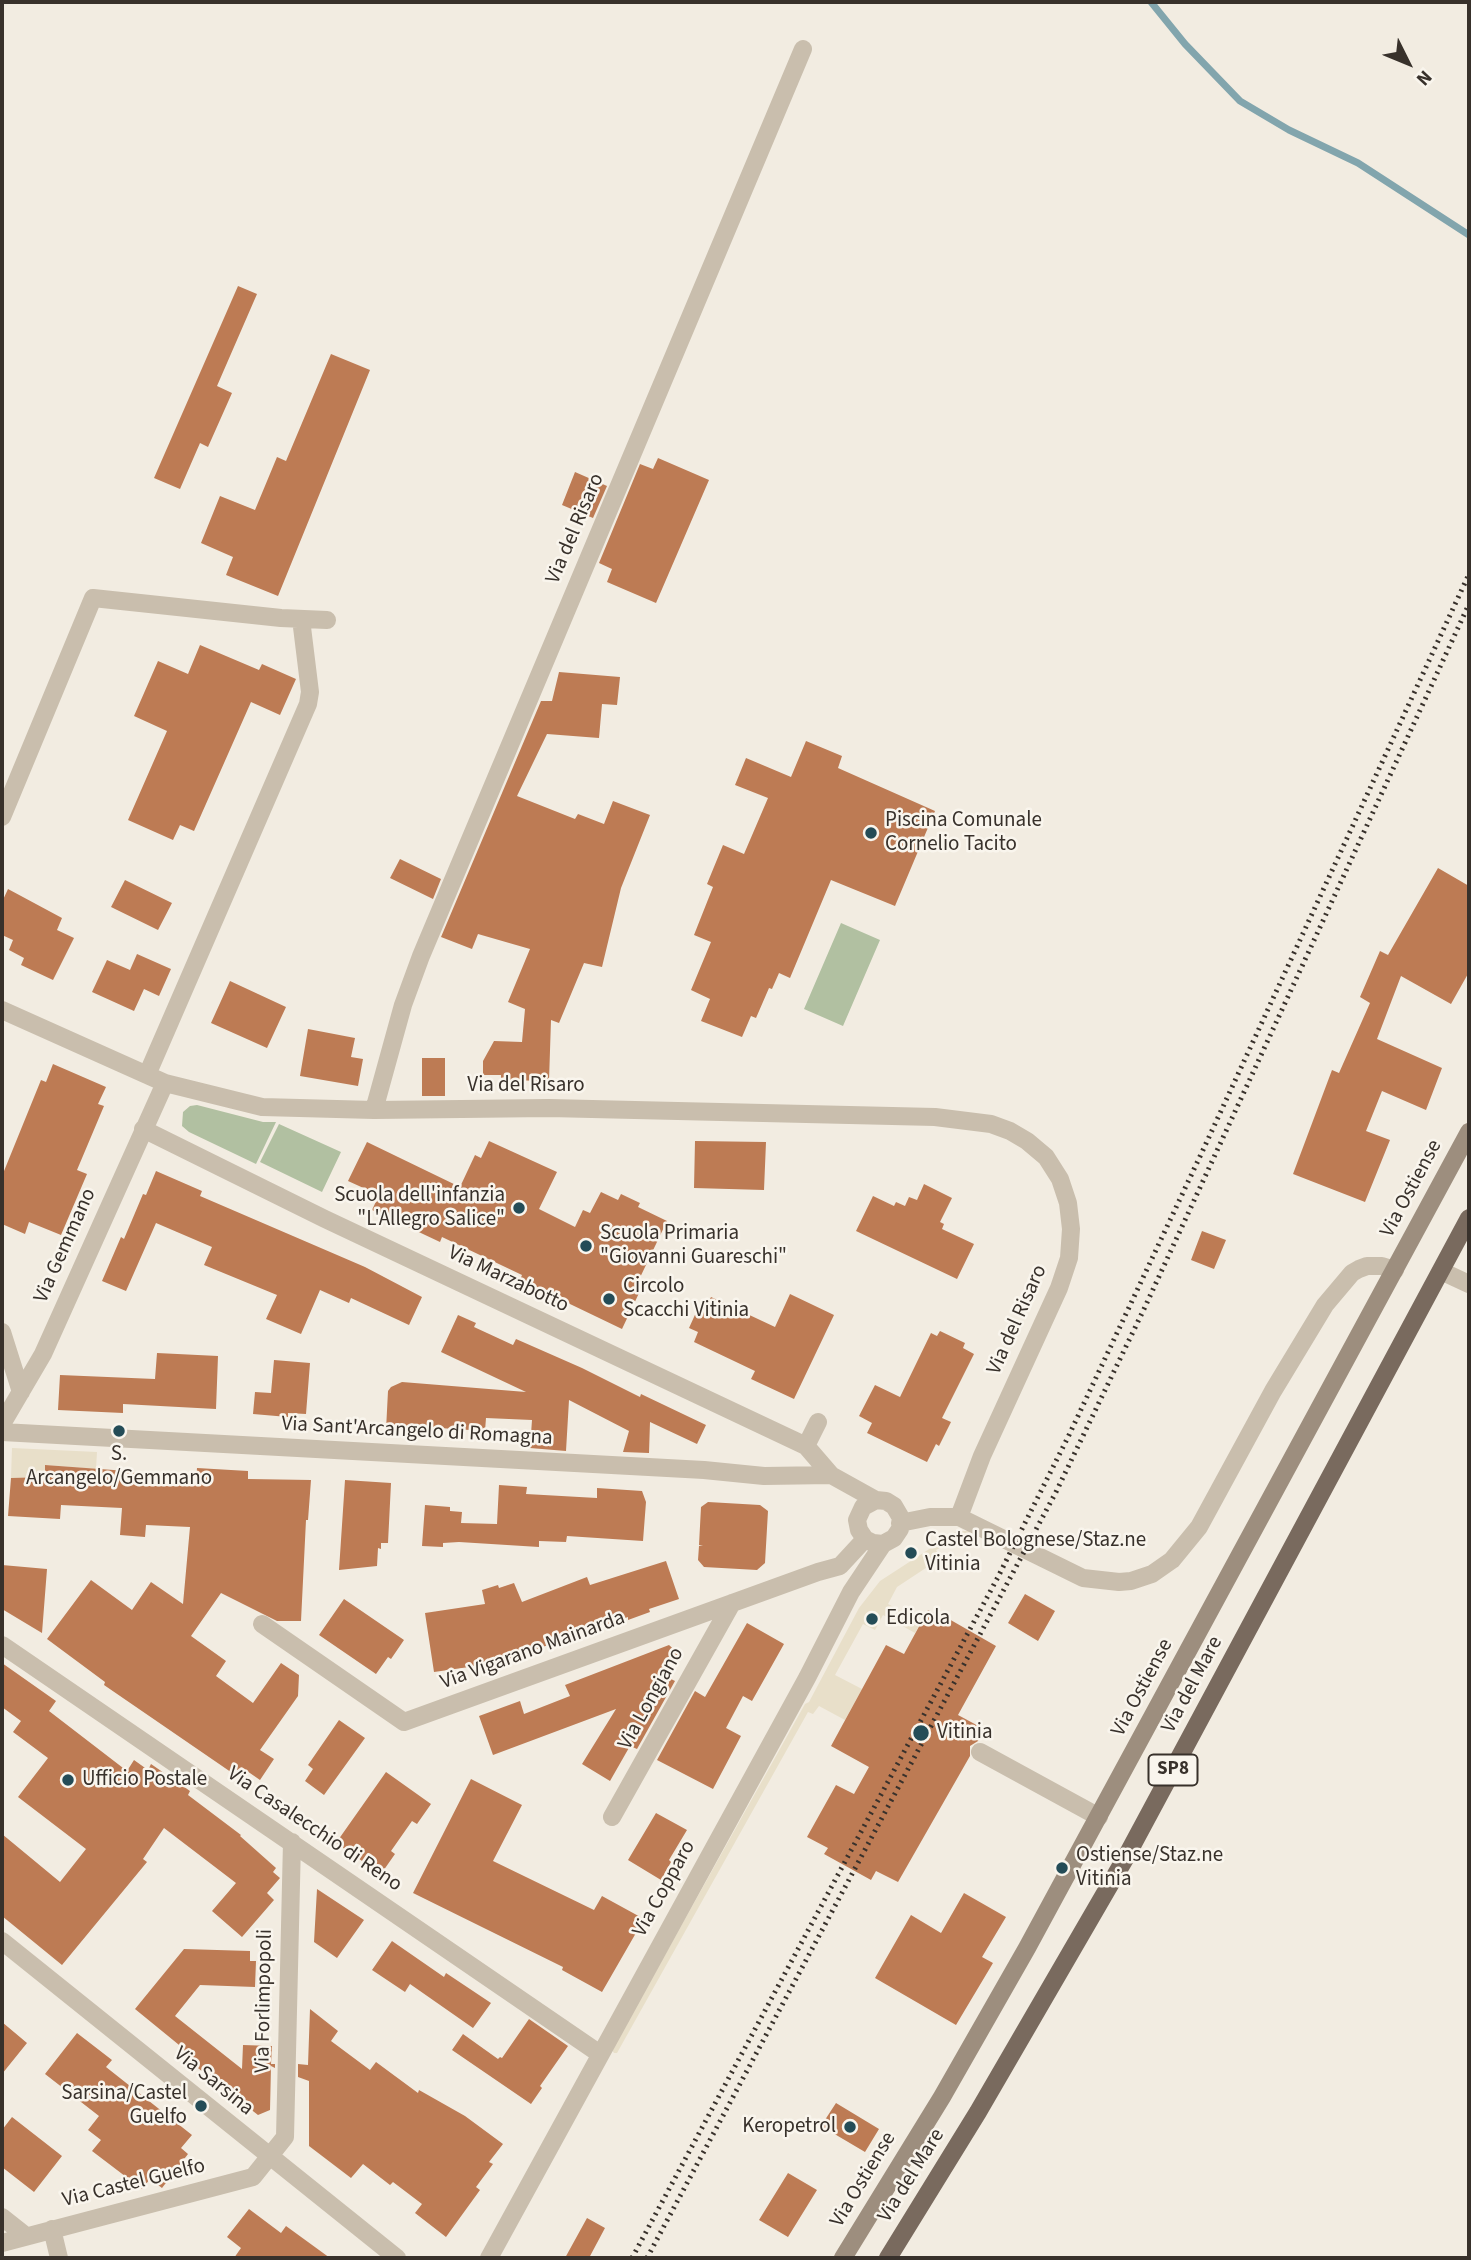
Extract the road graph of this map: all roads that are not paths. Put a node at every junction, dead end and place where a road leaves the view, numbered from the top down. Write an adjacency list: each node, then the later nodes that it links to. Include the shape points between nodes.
1 (803, 49): 8 (street, Via del Risaro, via 421,956)
2 (301, 619): 3 (street); 4 (street, via 93,598); 6 (street, via 308,704)
3 (327, 620)
4 (2, 817)
5 (2, 1010): 6 (street, Via del Risaro)
6 (146, 1075): 7 (street, Via del Risaro)
7 (165, 1083): 8 (street, Via del Risaro, via 262,1107); 9 (street, Via Gemmano)
8 (374, 1110): 23 (street, Via del Risaro, via 549,1108 935,1117 991,1124 1027,1141 1046,1157 1060,1179 1071,1229 1069,1258)
9 (143, 1129): 16 (street, Via Gemmano, via 43,1354); 20 (street, Via Marzabotto)
10 (1469, 1132): 12 (main road, Via Ostiense)
11 (1469, 1217): 13 (main road, Via del Mare / SP8)
12 (1395, 1270): 23 (street, via 1375,1265 1359,1269 1325,1305 1199,1527 1172,1560 1152,1574 1119,1582 1083,1577); 33 (main road, Via Ostiense)
13 (1441, 1271): 14 (street); 46 (main road, Via del Mare / SP8, via 1098,1907)
14 (1469, 1283)
15 (2, 1332): 16 (street)
16 (21, 1392): 18 (street, Via Gemmano)
17 (818, 1422): 20 (street)
18 (2, 1424)
19 (2, 1432): 21 (street, Via Sant'Arcangelo di Romagna, via 764,1476)
20 (806, 1446): 21 (street)
21 (831, 1475): 22 (street)
22 (876, 1500): 24 (street, via 894,1506); 25 (street, via 863,1507 857,1520 859,1530)
23 (959, 1517): 24 (street)
24 (900, 1523): 25 (street, via 894,1538)
25 (874, 1541): 26 (street, Via Vigarano Mainarda); 27 (street, Via Copparo)
26 (840, 1566): 27 (street); 28 (street, Via Vigarano Mainarda)
27 (858, 1582): 36 (street, Via Copparo)
28 (732, 1603): 29 (street, Via Vigarano Mainarda, via 404,1722); 32 (street, Via Longiano)
29 (262, 1623)
30 (2, 1645): 34 (street, Via Casalecchio di Reno)
31 (980, 1752): 33 (street, via 1012,1760)
32 (612, 1817)
33 (1099, 1817): 45 (main road, Via Ostiense, via 973,2043)
34 (292, 1842): 36 (street, Via Casalecchio di Reno); 37 (street, Via Forlimpopoli, via 285,2137)
35 (2, 1941): 37 (street, Via Sarsina)
36 (600, 2054): 44 (street, Via Copparo)
37 (270, 2157): 39 (street, Via Castel Guelfo, via 253,2177); 43 (street, Via Sarsina)
38 (2, 2217): 40 (street)
39 (52, 2229): 40 (street, Via Castel Guelfo); 42 (street)
40 (26, 2236): 41 (street, Via Castel Guelfo)
41 (2, 2243)
42 (59, 2258)
43 (397, 2258)
44 (489, 2258)
45 (843, 2258)
46 (888, 2258)

